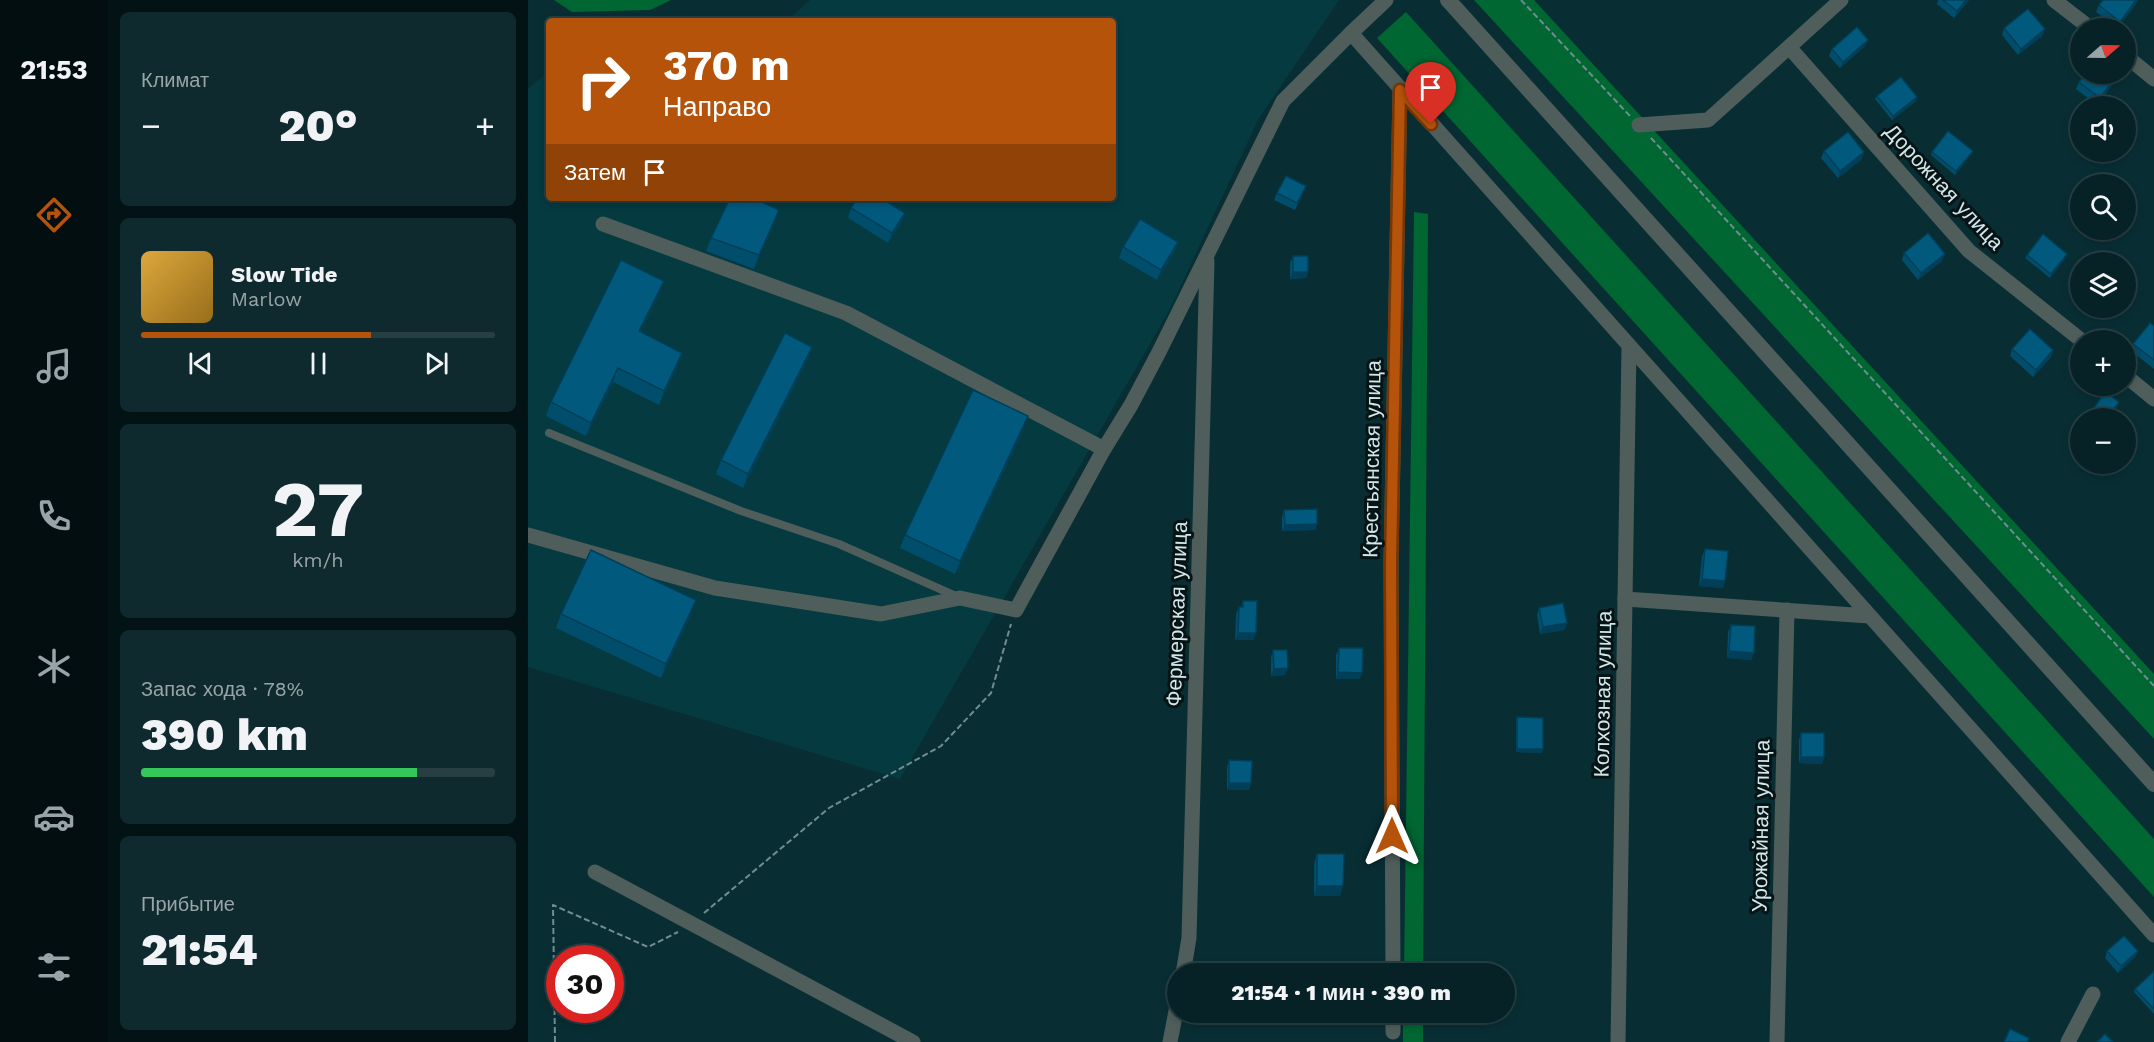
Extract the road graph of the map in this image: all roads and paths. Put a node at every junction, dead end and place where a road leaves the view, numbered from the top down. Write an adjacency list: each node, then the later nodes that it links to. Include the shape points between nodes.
1 (1386, 0): 7 (street)
2 (1448, 0): 28 (street)
3 (1521, 0): 12 (path)
4 (1841, 0): 8 (street)
5 (2054, 0): 6 (street)
6 (2077, 18)
7 (1351, 33): 11 (street); 14 (street, via 1283,101)
8 (1789, 47): 12 (street, via 1708,120); 15 (street, Дорожная улица, via 1970,251)
9 (2136, 64): 10 (street)
10 (2154, 79)
11 (1400, 90): 16 (street); 33 (street, Крестьянская улица, via 1391,562)
12 (1639, 125): 27 (path)
13 (603, 224): 20 (street, via 846,313)
14 (1207, 255): 20 (street, via 1150,370); 32 (street, Фермерская улица, via 1189,938)
15 (2070, 331)
16 (1629, 347): 23 (street, Колхозная улица); 26 (street)
17 (2136, 384): 18 (street)
18 (2154, 399)
19 (549, 433): 22 (lane, via 741,511 839,544)
20 (1104, 448): 24 (street)
21 (528, 535): 22 (street, via 715,588 881,614)
22 (960, 598): 24 (street)
23 (1625, 599): 25 (street); 41 (street, Колхозная улица)
24 (1016, 610): 30 (path, via 991,693 941,746 829,808)
25 (1787, 610): 26 (street); 42 (street, Урожайная улица)
26 (1869, 616): 31 (street)
27 (2154, 686)
28 (2154, 784)
29 (595, 872): 30 (street)
30 (693, 924): 38 (path, via 648,947 553,904); 39 (street)
31 (2154, 935)
32 (1185, 963)
33 (1393, 963)
34 (2093, 994): 43 (street)
35 (1174, 1023): 40 (street)
36 (1393, 1023): 37 (street)
37 (1393, 1032)
38 (555, 1042)
39 (913, 1042)
40 (1170, 1042)
41 (1618, 1042)
42 (1777, 1042)
43 (2068, 1042)

